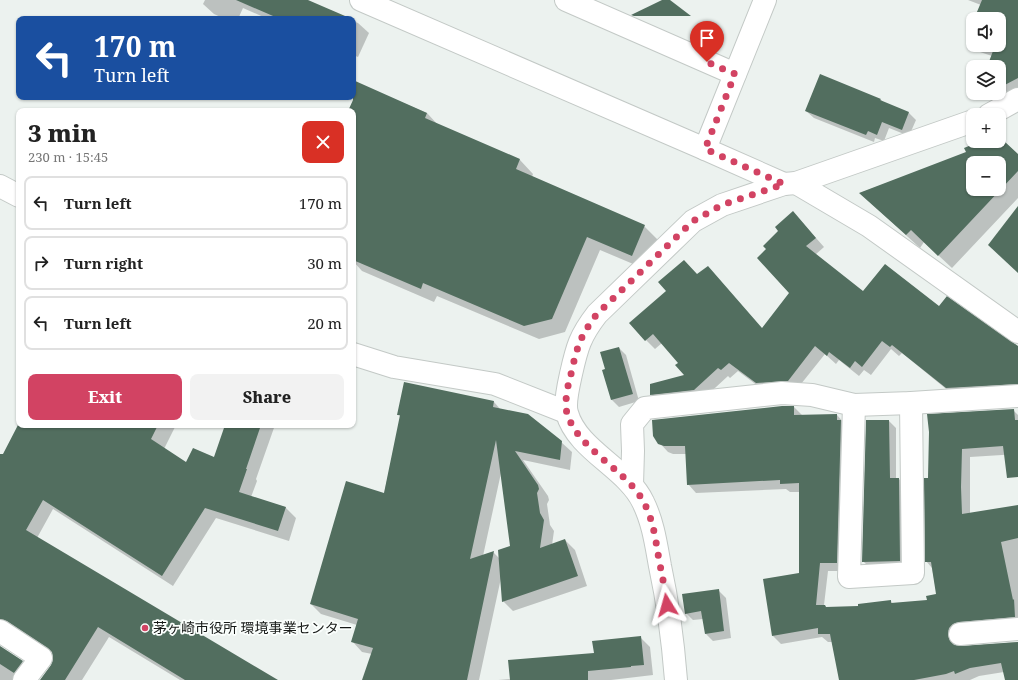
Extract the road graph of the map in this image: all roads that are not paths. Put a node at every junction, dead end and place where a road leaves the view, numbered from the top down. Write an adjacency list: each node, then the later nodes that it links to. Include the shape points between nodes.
1 (361, 0): 8 (street)
2 (566, 0): 4 (street)
3 (764, 0): 4 (street)
4 (735, 74): 8 (street)
5 (1018, 99): 6 (street)
6 (1002, 108)
7 (966, 123): 9 (street)
8 (705, 149): 9 (street)
9 (790, 184): 12 (street, via 869,226); 17 (street, via 722,205 693,221 597,314 585,329 578,345 568,387)
10 (0, 186): 11 (street)
11 (16, 194)
12 (1018, 332)
13 (356, 355): 17 (street, via 394,367 495,384)
14 (1018, 396): 15 (street)
15 (911, 403): 16 (street); 16 (street, via 913,573 849,577)
16 (854, 405): 18 (street, via 812,395 782,393 645,408 632,424)
17 (566, 412): 18 (street, via 574,429 590,447)
18 (632, 485): 23 (street, via 642,500 652,524 665,590)
19 (1018, 629): 21 (street)
20 (0, 631): 22 (street, via 41,658)
21 (960, 634)
22 (24, 680)
23 (676, 680)

